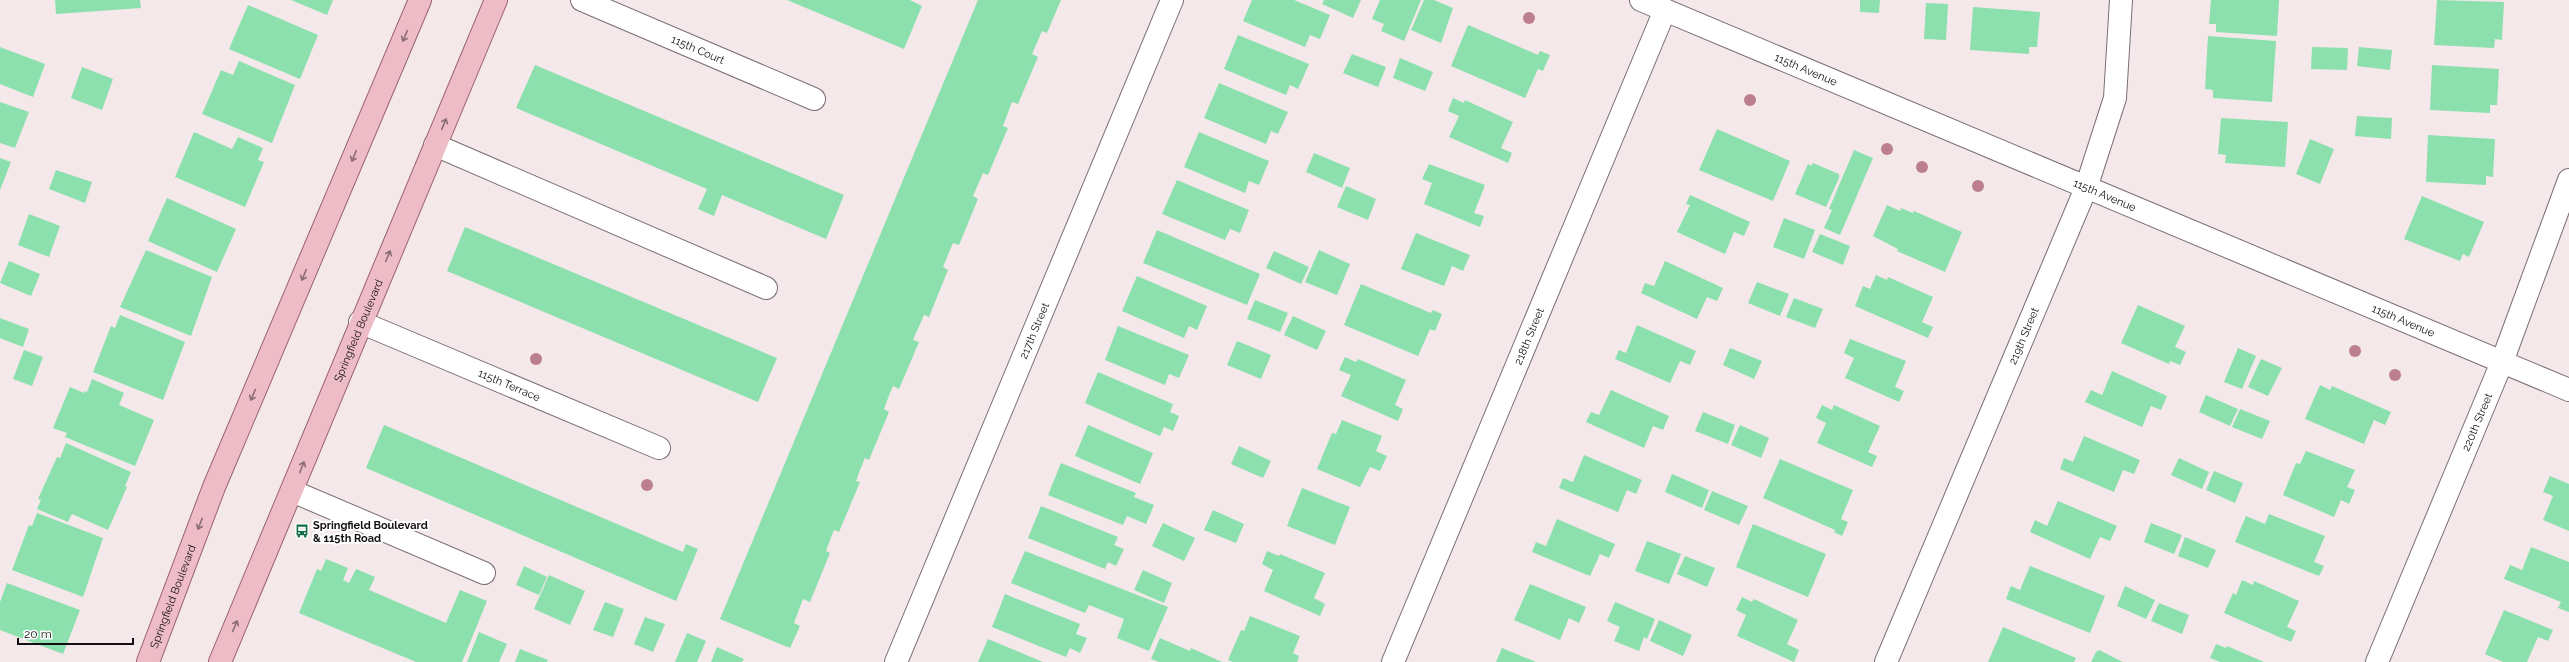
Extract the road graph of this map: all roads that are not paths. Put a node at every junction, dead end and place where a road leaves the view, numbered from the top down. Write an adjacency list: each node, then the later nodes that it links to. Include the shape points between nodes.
1 (420, 0): 19 (main road, Springfield Boulevard, one-way to 19, via 214,487)
2 (496, 0): 9 (main road, Springfield Boulevard, one-way to 2)
3 (582, 0): 8 (street, 115th Court)
4 (1172, 0): 21 (street, 217th Street)
5 (1641, 0): 7 (street, 115th Avenue)
6 (2120, 0): 11 (street, 219th Street, via 2115,98)
7 (1665, 10): 11 (street, 115th Avenue); 22 (street, 218th Street)
8 (814, 99)
9 (435, 145): 12 (street); 13 (main road, Springfield Boulevard, one-way to 9)
10 (2569, 180): 14 (street, 220th Street)
11 (2086, 188): 14 (street, 115th Avenue); 23 (street, 219th Street)
12 (766, 288)
13 (360, 322): 16 (street, 115th Terrace); 17 (main road, Springfield Boulevard, one-way to 13)
14 (2502, 362): 15 (street, 115th Avenue); 24 (street, 220th Street)
15 (2569, 390)
16 (659, 448)
17 (292, 491): 18 (street); 20 (main road, Springfield Boulevard, one-way to 17)
18 (484, 573)
19 (148, 662)
20 (220, 662)
21 (896, 662)
22 (1393, 662)
23 (1886, 662)
24 (2377, 662)

